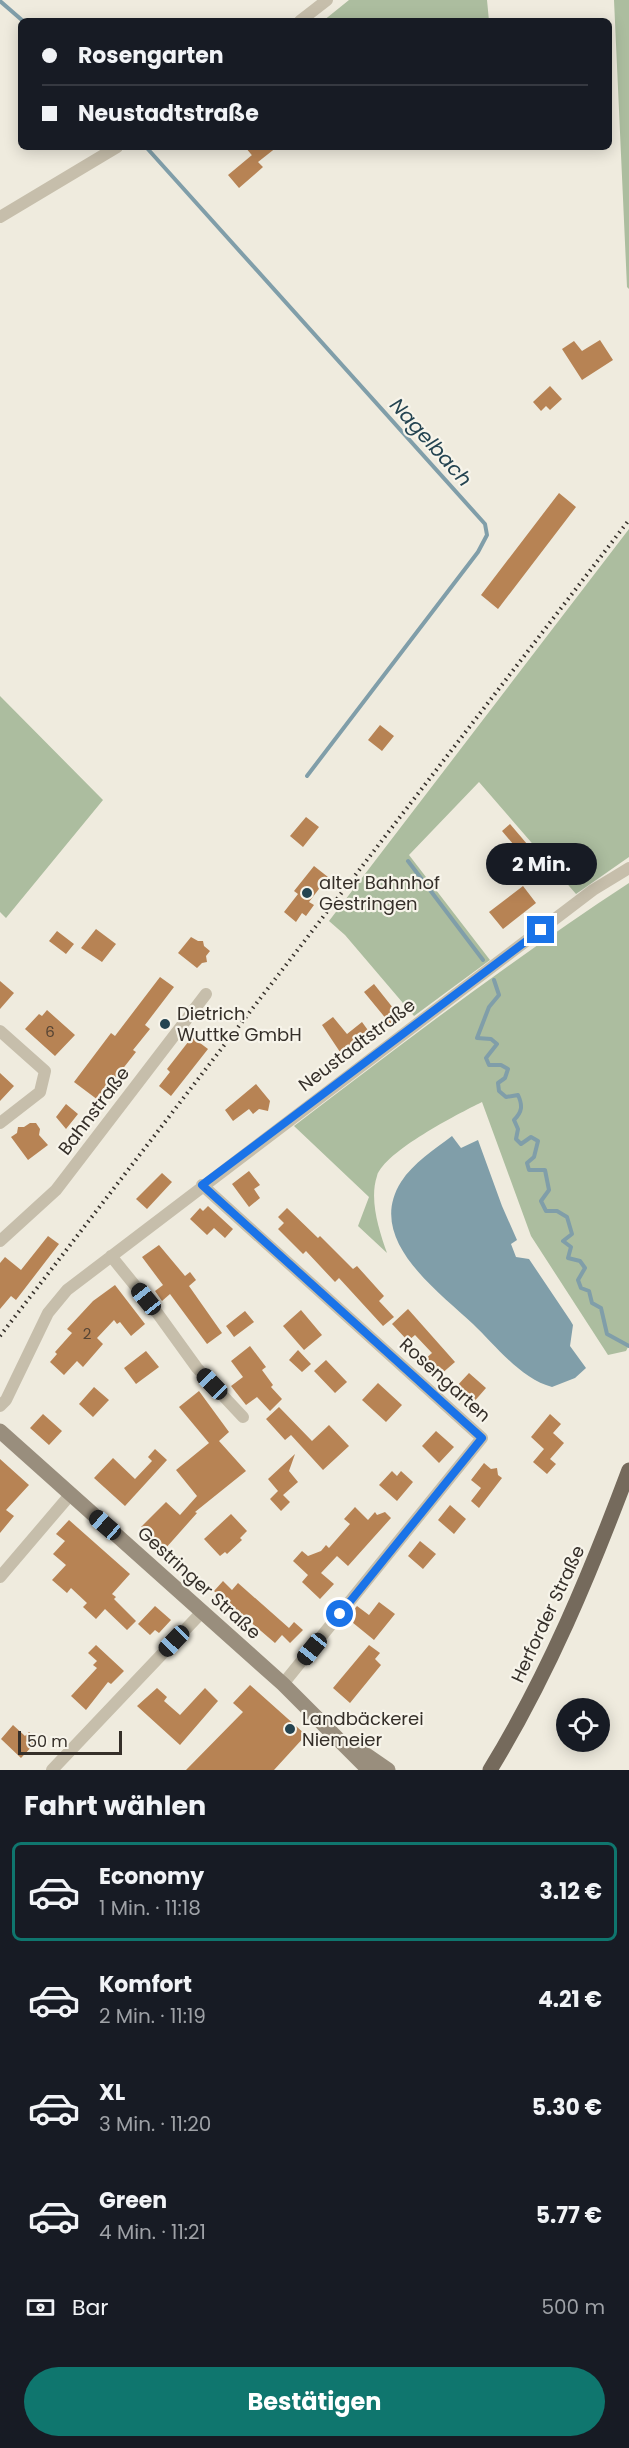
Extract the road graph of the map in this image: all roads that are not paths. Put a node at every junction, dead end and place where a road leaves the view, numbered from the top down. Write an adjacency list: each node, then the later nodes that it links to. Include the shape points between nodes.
1 (327, 0): 2 (street)
2 (304, 18)
3 (112, 150): 4 (street)
4 (0, 217)
5 (629, 868): 9 (street, Neustadtstraße, via 592,890)
6 (206, 994): 10 (street, Bahnstraße, via 56,1190)
7 (0, 1032): 8 (street, via 45,1071 40,1092)
8 (0, 1123)
9 (202, 1185): 11 (street, Neustadtstraße); 19 (street, Rosengarten, via 482,1438)
10 (0, 1240)
11 (111, 1256): 12 (street, Neustadtstraße, via 67,1290 48,1313); 13 (street, via 197,1368)
12 (0, 1406)
13 (243, 1417)
14 (0, 1431): 16 (main road, Gestringer Straße)
15 (629, 1470): 24 (main road, Herforder Straße, via 585,1587 518,1725)
16 (70, 1495): 17 (street); 18 (main road, Gestringer Straße)
17 (0, 1577)
18 (202, 1612): 19 (main road, Gestringer Straße); 21 (street)
19 (283, 1684): 20 (main road, Gestringer Straße)
20 (317, 1716): 22 (main road, Gestringer Straße); 23 (main road, Gestringer Straße)
21 (52, 1770)
22 (369, 1770)
23 (388, 1770)
24 (490, 1770)

